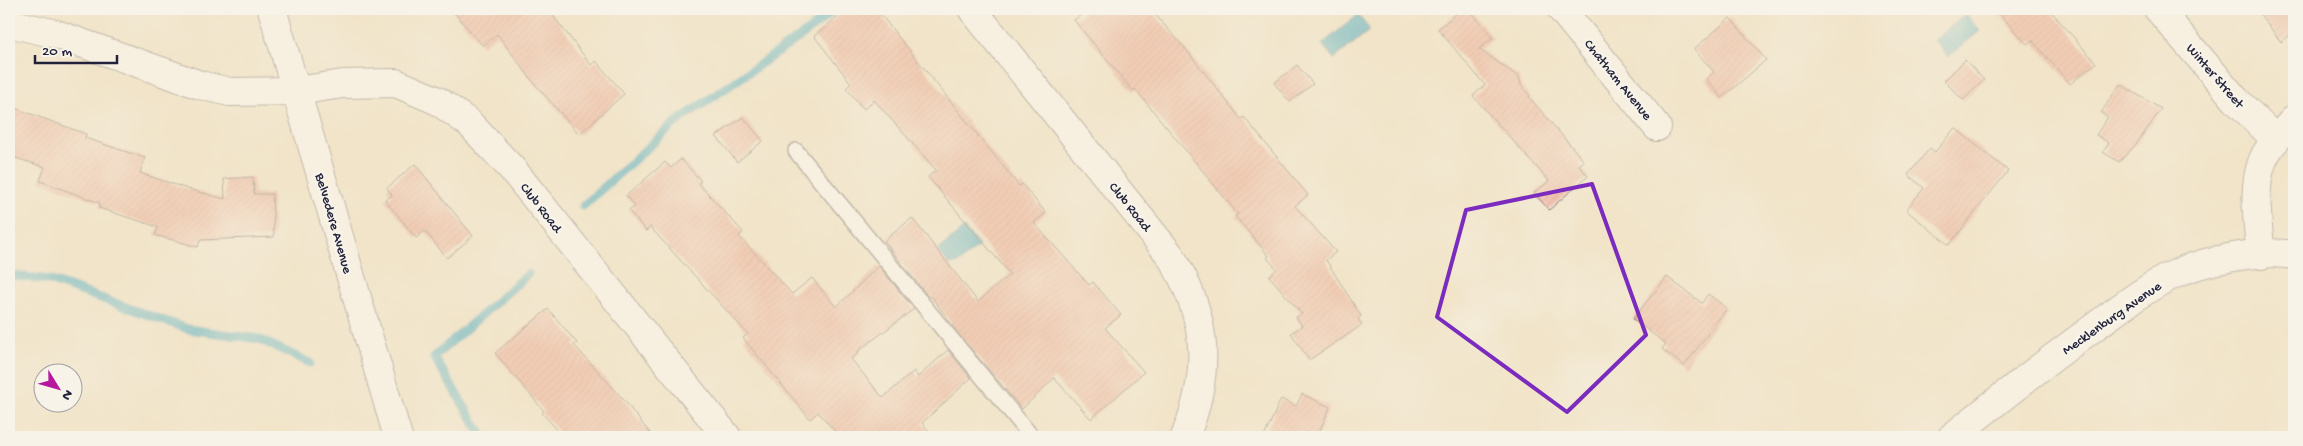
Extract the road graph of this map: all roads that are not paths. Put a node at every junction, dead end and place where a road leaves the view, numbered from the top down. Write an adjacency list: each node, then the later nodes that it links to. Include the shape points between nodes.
1 (272, 9): 6 (street, Belvedere Avenue)
2 (972, 9): 16 (street, Club Road, via 1170,255 1184,277 1193,298 1202,346 1200,387)
3 (1561, 9): 8 (street, Chatham Avenue)
4 (2158, 9): 9 (street, Winter Street, via 2236,100)
5 (9, 23): 6 (street, Club Road, via 56,34 200,85 230,92)
6 (296, 91): 13 (street, Belvedere Avenue); 14 (street, Club Road, via 343,84 396,83 438,101 469,123 513,170)
7 (2294, 119): 9 (street)
8 (1657, 127)
9 (2276, 140): 11 (street, via 2262,163 2256,202)
10 (796, 152): 15 (lane)
11 (2261, 255): 12 (street, Mecklenburg Avenue); 17 (street, Mecklenburg Avenue, via 2214,262 2176,273 2142,292)
12 (2294, 255)
13 (398, 437)
14 (726, 437)
15 (1032, 437)
16 (1185, 437)
17 (1952, 437)

